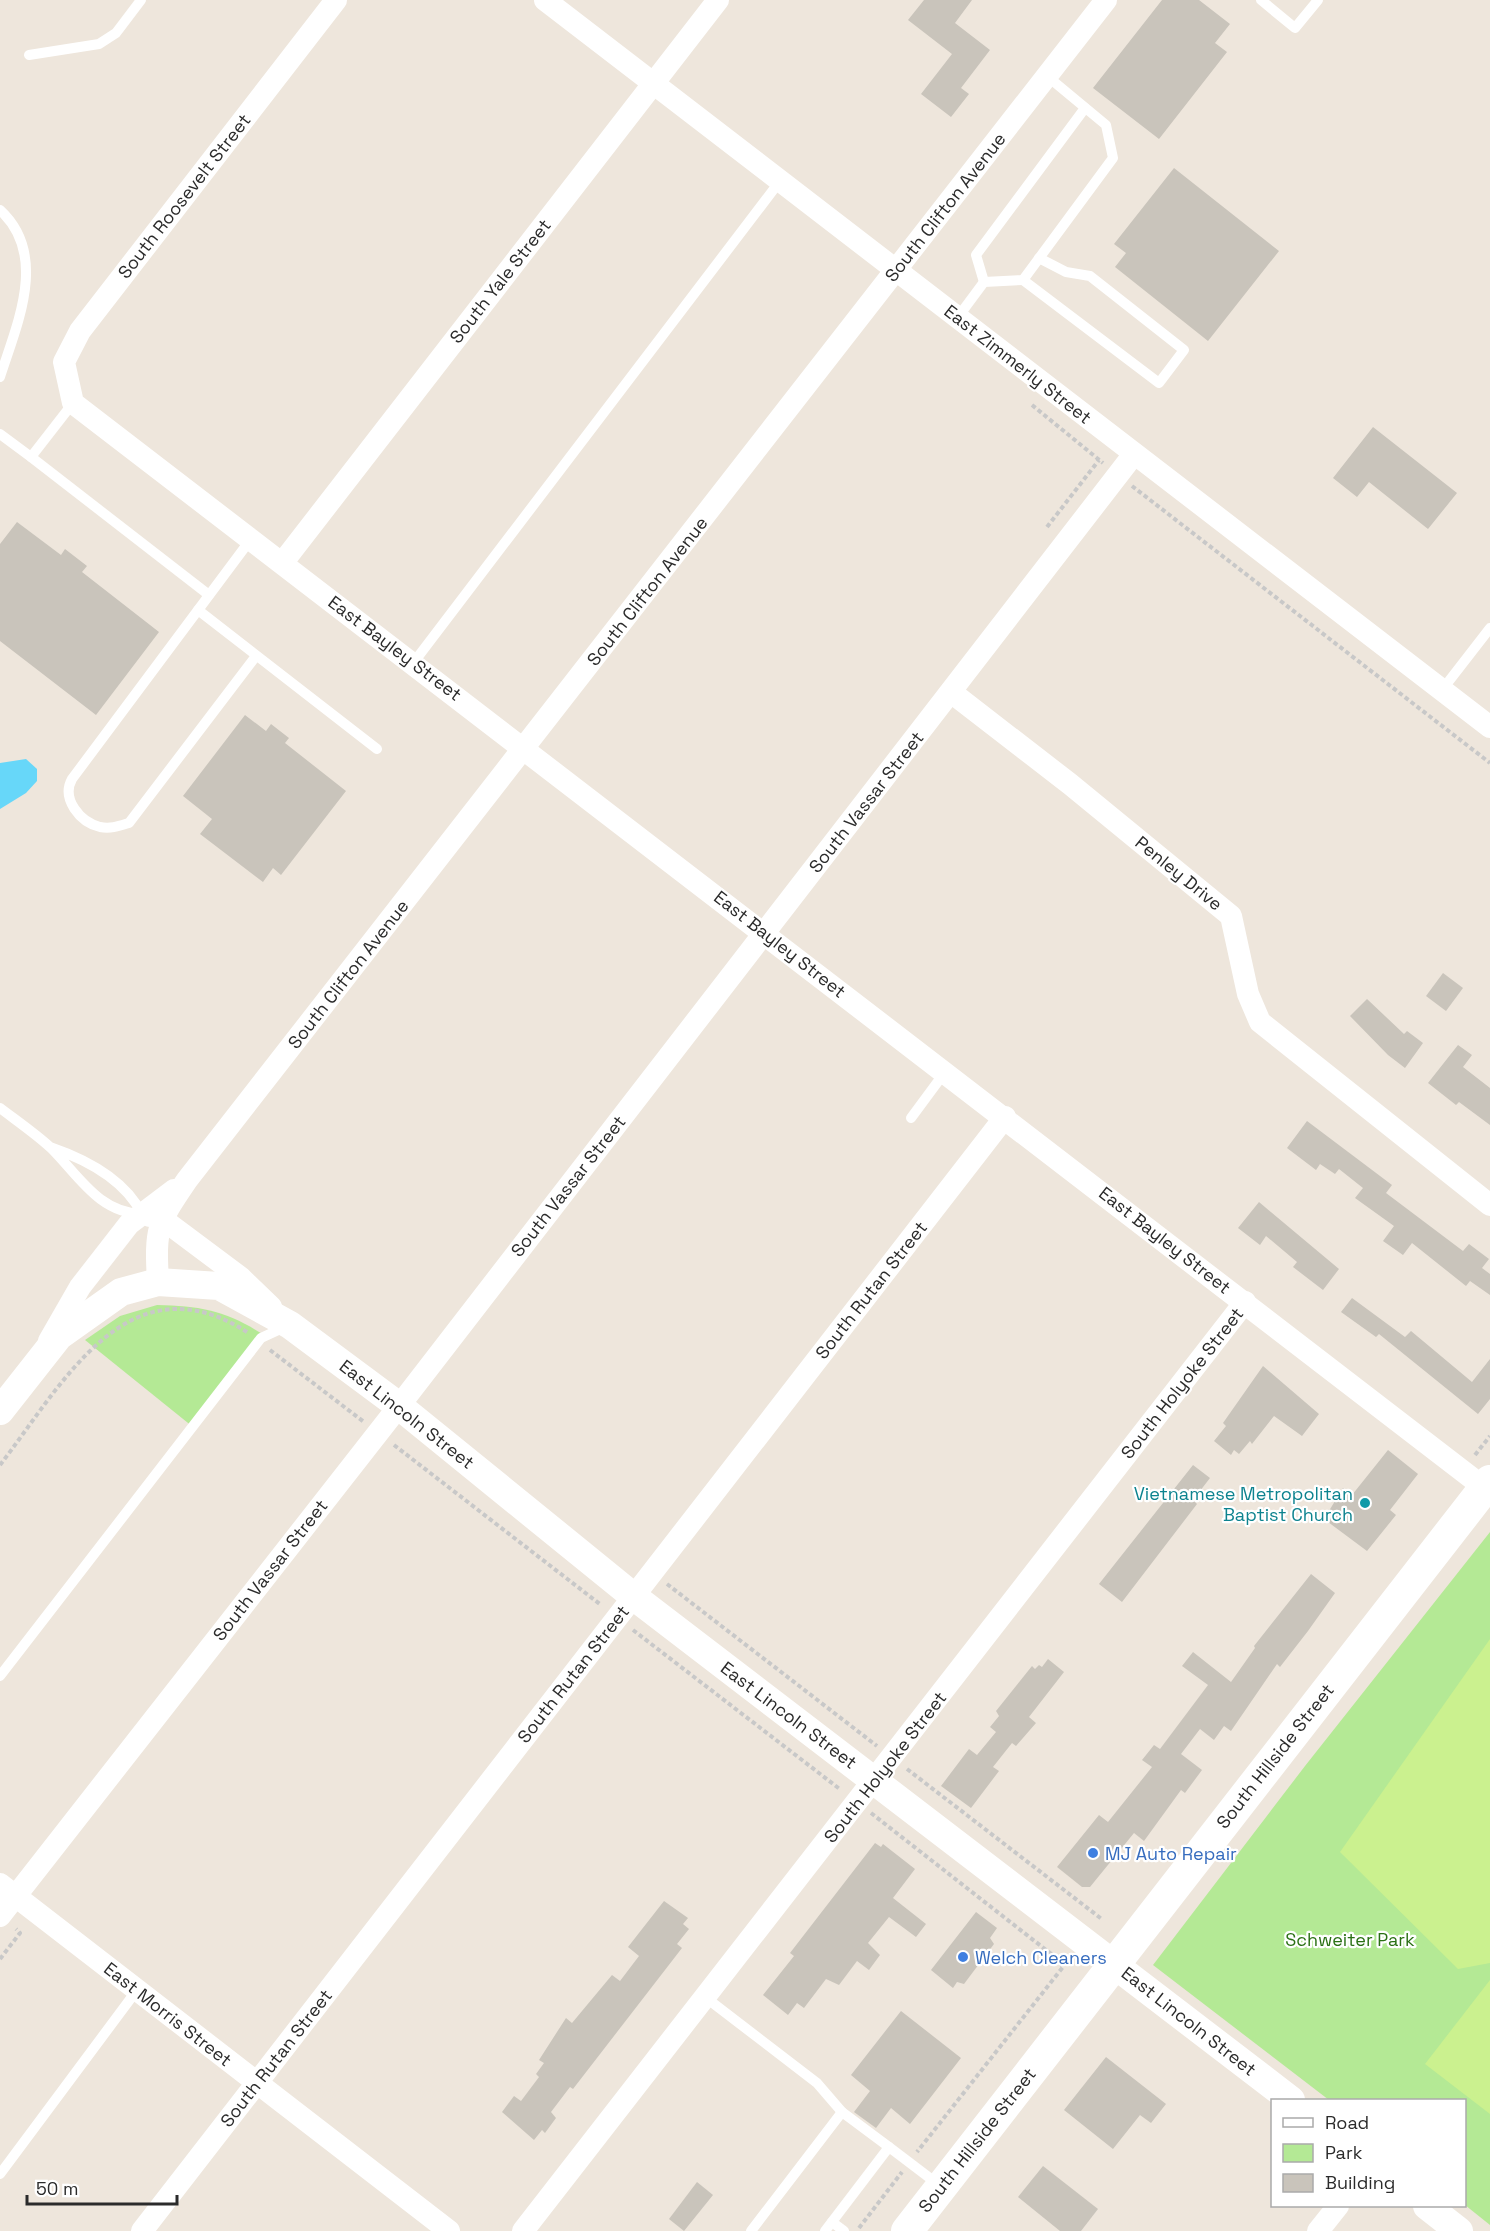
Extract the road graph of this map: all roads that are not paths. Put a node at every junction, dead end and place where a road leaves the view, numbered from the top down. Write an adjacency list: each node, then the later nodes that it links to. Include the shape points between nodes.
1 (141, 0): 8 (lane, via 108,40)
2 (336, 0): 20 (street, South Roosevelt Street, via 80,331 64,362)
3 (545, 0): 10 (street, East Zimmerly Street)
4 (718, 0): 10 (street, South Yale Street)
5 (1106, 0): 9 (street, South Clifton Avenue)
6 (1261, 0): 7 (lane, via 1295,27)
7 (1318, 0)
8 (29, 55)
9 (1047, 76): 11 (lane); 15 (street, South Clifton Avenue)
10 (653, 84): 12 (street, East Zimmerly Street); 25 (street, South Yale Street)
11 (1085, 108): 14 (lane, via 1106,125 1113,158); 17 (lane, via 976,255)
12 (780, 181): 15 (street, East Zimmerly Street); 30 (lane)
13 (0, 210): 19 (lane, via 25,247 26,268 23,306)
14 (1039, 258): 16 (lane); 16 (lane, via 1065,272 1090,276 1184,350 1159,383)
15 (896, 270): 18 (street, East Zimmerly Street); 34 (street, South Clifton Avenue)
16 (1023, 280): 17 (lane)
17 (984, 282): 18 (lane)
18 (958, 317): 22 (street, East Zimmerly Street)
19 (0, 377)
20 (73, 403): 23 (lane); 24 (street, East Bayley Street)
21 (0, 434): 23 (lane)
22 (1134, 454): 31 (street, East Zimmerly Street); 32 (street, South Vassar Street)
23 (31, 457): 26 (lane)
24 (251, 539): 25 (street, East Bayley Street); 26 (lane)
25 (283, 562): 30 (street, East Bayley Street)
26 (209, 595): 27 (lane)
27 (198, 610): 29 (lane); 29 (lane, via 68,786 71,804 92,824 114,828 129,823)
28 (1490, 628): 31 (lane)
29 (256, 656): 35 (lane)
30 (414, 662): 34 (street, East Bayley Street)
31 (1442, 690): 33 (street, East Zimmerly Street)
32 (951, 693): 36 (street, South Vassar Street); 42 (street, Penley Drive, via 1231,916 1248,994 1260,1022)
33 (1490, 728)
34 (525, 748): 36 (street, East Bayley Street); 43 (street, South Clifton Avenue, via 187,1180)
35 (377, 749)
36 (765, 932): 37 (street, East Bayley Street); 48 (street, South Vassar Street)
37 (946, 1072): 39 (street, East Bayley Street); 40 (lane)
38 (0, 1108): 41 (lane)
39 (1005, 1117): 45 (street, East Bayley Street); 51 (street, South Rutan Street)
40 (911, 1118)
41 (50, 1148): 43 (lane, via 92,1165); 43 (lane, via 100,1198 124,1214)
42 (1490, 1204)
43 (152, 1216): 44 (street, South Clifton Avenue); 46 (street, East Lincoln Street, via 240,1277); 47 (street, South Clifton Avenue, via 129,1224 80,1287)
44 (158, 1282): 46 (street, East Lincoln Street, via 219,1286); 47 (street, South Clifton Avenue, via 122,1292 59,1336)
45 (1245, 1302): 50 (street, East Bayley Street); 53 (street, South Holyoke Street)
46 (290, 1325): 48 (street, East Lincoln Street); 52 (lane, via 259,1341)
47 (36, 1365): 49 (street, South Clifton Avenue)
48 (399, 1406): 51 (street, East Lincoln Street); 54 (street, South Vassar Street)
49 (0, 1411)
50 (1485, 1479): 56 (main road, South Hillside Street)
51 (625, 1606): 53 (street, East Lincoln Street); 59 (street, South Rutan Street)
52 (0, 1676)
53 (875, 1781): 56 (street, East Lincoln Street); 58 (street, South Holyoke Street)
54 (8, 1890): 55 (street, South Vassar Street); 57 (street, East Morris Street)
55 (7, 1922)
56 (1114, 1964): 60 (street, East Lincoln Street); 64 (main road, South Hillside Street)
57 (137, 1990): 59 (street, East Morris Street); 63 (lane)
58 (705, 1997): 61 (lane, via 817,2083); 70 (street, South Holyoke Street)
59 (257, 2083): 68 (street, South Rutan Street); 69 (street, East Morris Street)
60 (1290, 2099)
61 (842, 2112): 62 (lane); 71 (lane)
62 (889, 2147): 64 (lane); 67 (lane)
63 (0, 2174)
64 (941, 2186): 73 (main road, South Hillside Street)
65 (1336, 2207): 74 (street)
66 (1429, 2207): 75 (street)
67 (829, 2226): 72 (lane)
68 (142, 2231)
69 (449, 2231)
70 (523, 2231)
71 (751, 2231)
72 (844, 2231)
73 (907, 2231)
74 (1318, 2231)
75 (1460, 2231)

